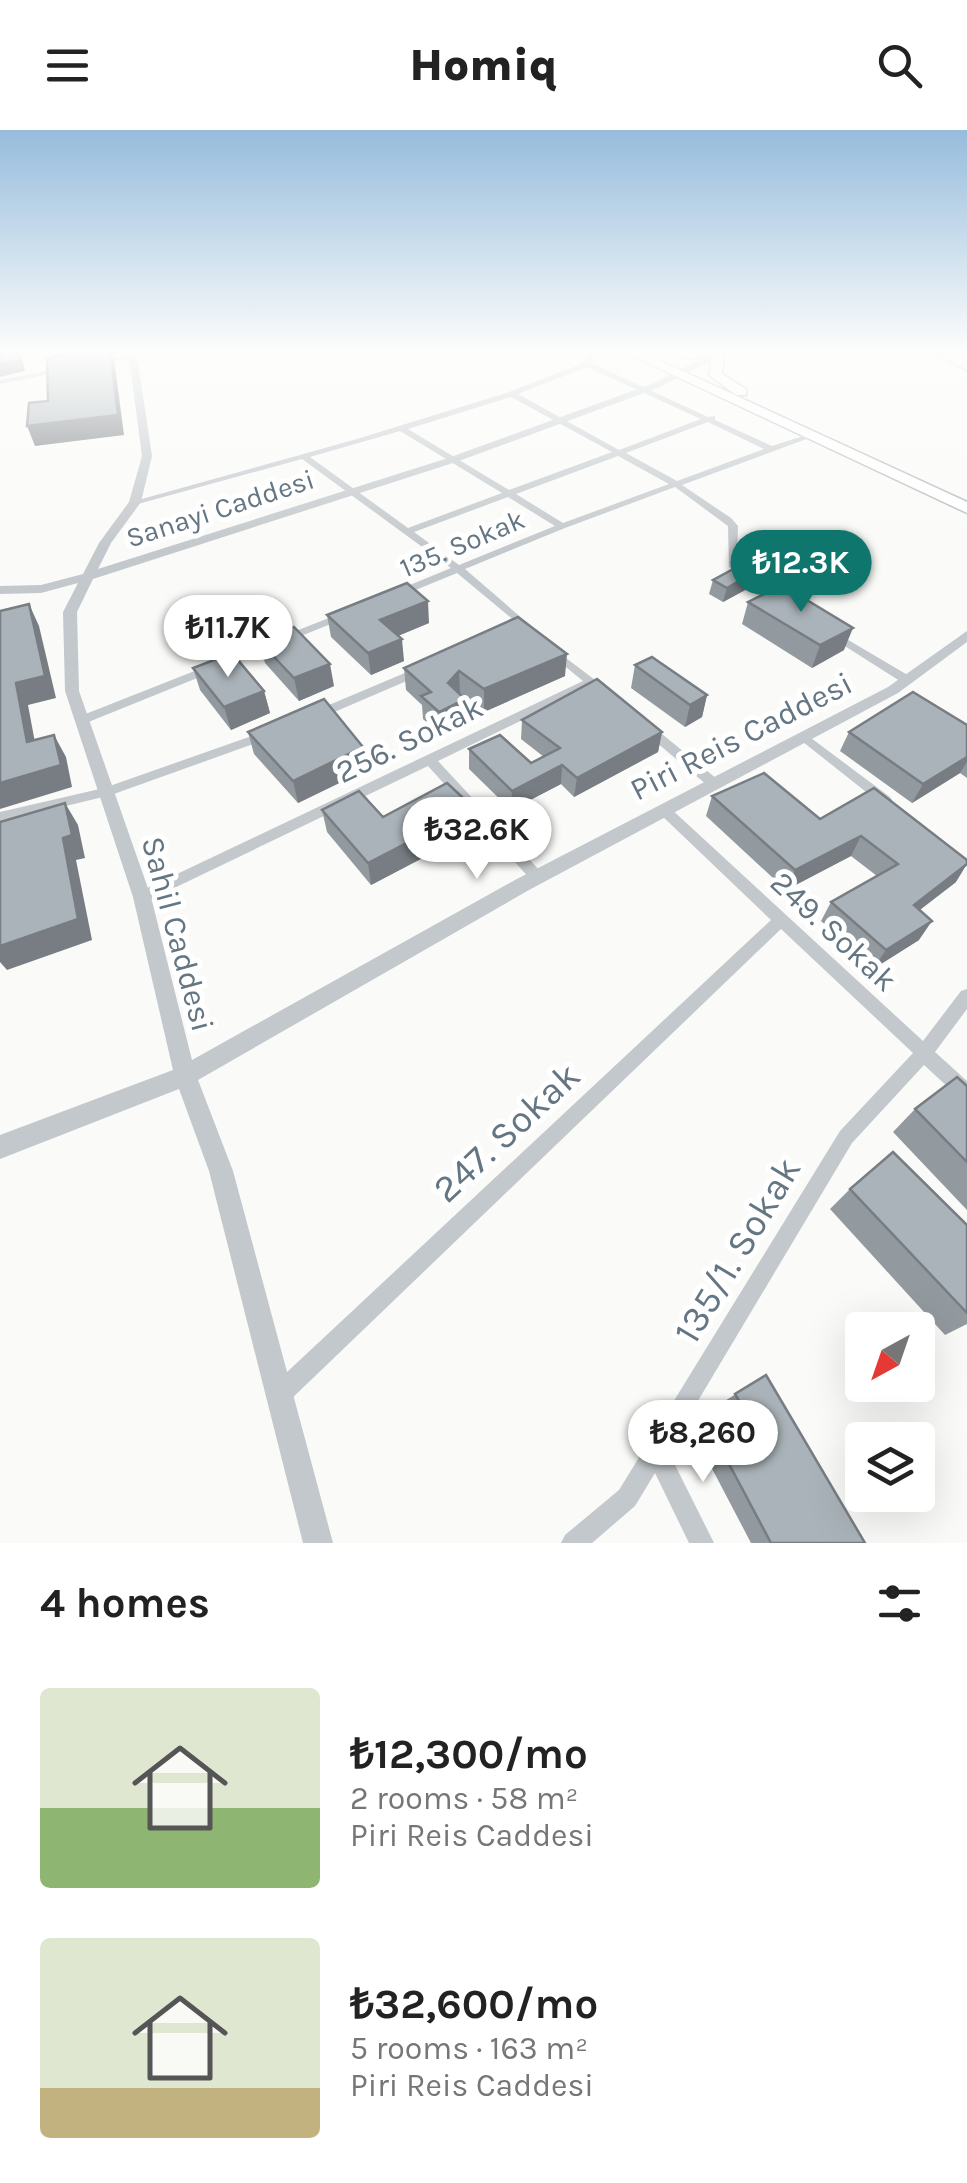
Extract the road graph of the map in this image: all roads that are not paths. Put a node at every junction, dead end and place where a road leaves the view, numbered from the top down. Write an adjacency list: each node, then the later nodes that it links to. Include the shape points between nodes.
1 (143, 416): 22 (street, Sahil Caddesi, via 147,456)
2 (441, 416): 11 (street)
3 (550, 416): 10 (street)
4 (569, 416): 10 (street, Sanayi Caddesi)
5 (707, 416): 9 (street)
6 (766, 416): 12 (highway)
7 (779, 416): 13 (highway)
8 (787, 416): 13 (highway)
9 (712, 418): 14 (street); 15 (street)
10 (557, 420): 15 (street); 17 (street, Sanayi Caddesi)
11 (402, 428): 16 (street); 17 (street)
12 (806, 436): 14 (street, 135. Sokak); 23 (highway)
13 (825, 436): 21 (highway)
14 (772, 449): 18 (street, 135. Sokak)
15 (619, 455): 18 (street); 20 (street)
16 (303, 456): 19 (street); 22 (street)
17 (452, 460): 19 (street, Sanayi Caddesi); 20 (street)
18 (676, 484): 24 (street, 135. Sokak); 30 (street, via 733,526 736,570)
19 (354, 491): 25 (street); 27 (street, Sanayi Caddesi)
20 (507, 494): 24 (street); 25 (street)
21 (967, 499)
22 (135, 502): 27 (street, Sahil Caddesi)
23 (967, 508)
24 (562, 526): 26 (street, 135. Sokak)
25 (408, 531): 26 (street)
26 (460, 570): 29 (street, 135. Sokak); 32 (street)
27 (86, 577): 28 (street, Sanayi Caddesi, via 42,589); 40 (street, Sahil Caddesi, via 70,612 72,691)
28 (0, 590)
29 (389, 598)
30 (792, 608)
31 (353, 612): 40 (street)
32 (524, 626): 34 (street); 37 (street)
33 (825, 629): 38 (street)
34 (507, 633)
35 (964, 643): 38 (street, Piri Reis Caddesi)
36 (438, 663): 42 (street)
37 (591, 682): 39 (street); 45 (street, 256. Sokak)
38 (903, 690): 44 (street, Piri Reis Caddesi)
39 (622, 707)
40 (82, 720): 47 (street, Sahil Caddesi)
41 (636, 720): 46 (street)
42 (301, 721)
43 (283, 728): 47 (street)
44 (807, 739): 46 (street, Piri Reis Caddesi); 48 (street)
45 (430, 760): 51 (street); 52 (street, 256. Sokak)
46 (712, 782): 49 (street, Piri Reis Caddesi)
47 (106, 792): 50 (street); 52 (street, Sahil Caddesi)
48 (894, 807)
49 (664, 810): 51 (street, Piri Reis Caddesi); 53 (street, 249. Sokak)
50 (0, 818)
51 (537, 877): 56 (street, Piri Reis Caddesi)
52 (142, 897): 56 (street, Sahil Caddesi)
53 (781, 920): 55 (street, 249. Sokak); 59 (street, 247. Sokak)
54 (967, 996): 55 (street, 135/1. Sokak)
55 (924, 1053): 57 (street, 249. Sokak); 60 (street, 135/1. Sokak, via 846,1136)
56 (185, 1076): 58 (street, Piri Reis Caddesi); 59 (street, Sahil Caddesi, via 220,1170)
57 (967, 1093)
58 (0, 1147)
59 (280, 1395): 61 (street, Sahil Caddesi)
60 (656, 1451): 62 (street, 135/1. Sokak, via 627,1498); 63 (street)
61 (318, 1543)
62 (573, 1543)
63 (702, 1543)

